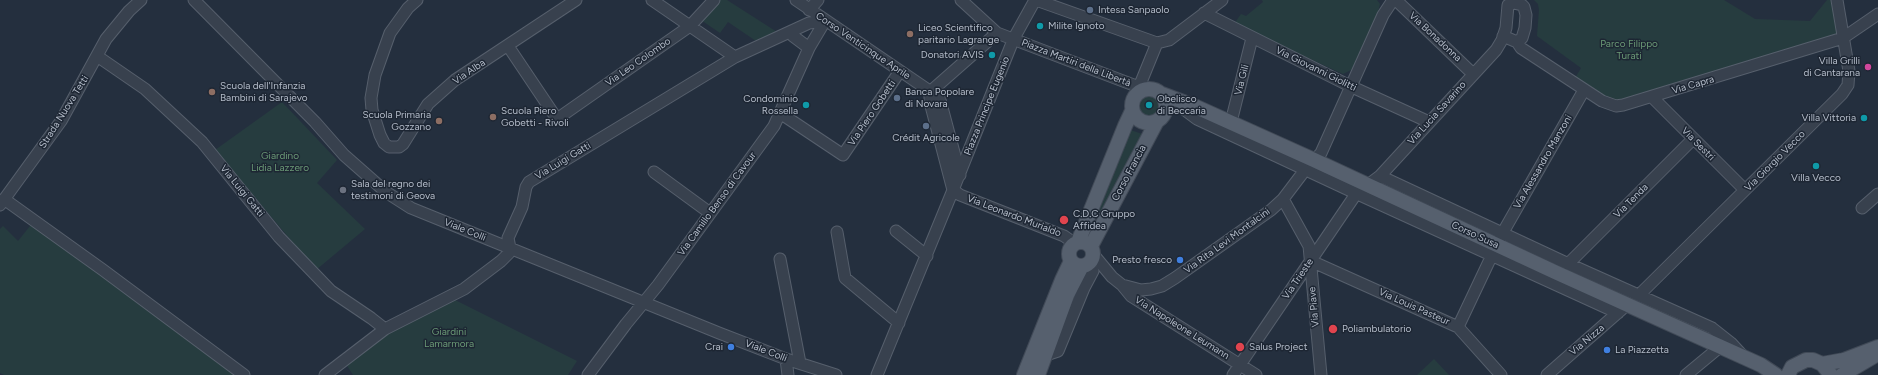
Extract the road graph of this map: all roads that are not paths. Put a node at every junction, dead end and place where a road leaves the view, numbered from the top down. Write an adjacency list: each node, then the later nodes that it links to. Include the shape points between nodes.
1 (141, 0): 31 (street, Strada Nuova Tetti, via 112,31)
2 (194, 0): 64 (street, Viale Colli, via 315,122 344,155 386,192 411,208)
3 (417, 0): 29 (street, Via Alba, via 390,33 374,75 372,110 380,135 389,147 399,147 403,144 428,104 455,80)
4 (576, 0): 29 (street, Via Alba)
5 (652, 0): 20 (street)
6 (714, 0): 20 (street, Via Leo Colombo)
7 (796, 0): 16 (street, Corso Venticinque Aprile)
8 (818, 0): 16 (street)
9 (961, 0): 22 (street)
10 (1036, 0): 24 (street, Piazza Martiri della Libertà); 28 (street, Piazza Martiri della Libertà)
11 (1222, 0): 17 (street)
12 (1393, 0): 35 (street, Via Rita Levi Montalcini, via 1383,15)
13 (1396, 0): 34 (street, Via Bonadonna)
14 (1837, 0): 26 (street, Via Giorgio Vecco)
15 (1507, 3): 23 (street, via 1508,20); 27 (street, via 1518,3 1526,11 1524,33)
16 (809, 10): 19 (street, Corso Venticinque Aprile)
17 (1204, 14): 25 (street, Via Giovanni Giolitti); 28 (street, via 1169,40)
18 (1878, 14): 26 (street, Via Capra)
19 (825, 21): 21 (street, Via Luigi Gatti, via 809,24); 30 (street, Via Camillo Benso di Cavour); 33 (street, Corso Venticinque Aprile)
20 (690, 26): 29 (street, Via Leo Colombo, via 557,119); 32 (street)
21 (788, 33): 30 (street); 32 (street, Via Luigi Gatti)
22 (997, 33): 24 (street, Piazza Martiri della Libertà); 38 (street)
23 (1504, 36): 27 (street, Via Capra); 34 (street, Via Lucia Savarino, via 1496,50)
24 (1014, 38): 36 (street, Piazza Martiri della Libertà); 51 (street, Piazza Principe Eugenio)
25 (1252, 38): 35 (street, Via Giovanni Giolitti); 46 (street, Via Gili)
26 (1843, 38): 40 (street, Via Capra); 55 (street, Via Giorgio Vecco, via 1849,71 1846,90)
27 (1517, 42): 37 (street, Via Capra, via 1521,48)
28 (1157, 43): 36 (street, Piazza Martiri della Libertà)
29 (508, 46)
30 (809, 48): 44 (street, Via Camillo Benso di Cavour)
31 (97, 56): 58 (street, Strada Nuova Tetti, via 61,121); 77 (street, Via Luigi Gatti, via 145,89 202,142 279,237 331,291)
32 (735, 57): 64 (street, Via Luigi Gatti, via 529,182 522,207 508,238)
33 (900, 71): 38 (street, Corso Venticinque Aprile); 44 (street, Via Piero Gobetti, via 843,155)
34 (1473, 74): 47 (street, Via Lucia Savarino)
35 (1350, 86): 47 (street, Via Giovanni Giolitti); 49 (street, Via Rita Levi Montalcini, via 1321,153)
36 (1140, 89): 39 (main road, via 1152,89); 42 (main road, via 1133,98)
37 (1584, 90): 40 (street, Via Capra, via 1616,106); 63 (street, Via Alessandro Manzoni)
38 (930, 92): 51 (street, Piazza Principe Eugenio, via 940,100); 54 (street, via 930,102)
39 (1162, 94): 43 (main road, Corso Susa); 45 (main road, via 1166,103)
40 (1652, 97): 48 (street, Via Sestri)
41 (1185, 110): 43 (main road, Corso Susa); 45 (main road, Corso Susa); 49 (street, Corso Susa, via 1197,119)
42 (1132, 111): 45 (main road, via 1142,121 1150,123); 66 (main road, Corso Francia)
43 (1206, 111): 46 (main road, Corso Susa)
44 (780, 113): 60 (street, Via Camillo Benso di Cavour, via 774,126)
45 (1160, 117): 66 (main road, Corso Francia)
46 (1231, 122): 49 (main road, Corso Susa)
47 (1429, 122): 52 (street, Via Lucia Savarino)
48 (1693, 139): 55 (street, Via Sestri); 69 (street, Via Tenda)
49 (1310, 165): 53 (main road, Corso Susa); 57 (street, Via Rita Levi Montalcini)
50 (654, 172): 60 (street)
51 (960, 175): 54 (street, Piazza Principe Eugenio)
52 (1380, 176): 53 (street, Via Lucia Savarino); 63 (street, Corso Susa)
53 (1362, 189): 63 (main road, Corso Susa); 68 (street, Via Trieste)
54 (954, 190): 65 (street, Piazza Principe Eugenio); 66 (street, Via Leonardo Murialdo, via 960,195 1064,236)
55 (1745, 190): 72 (street, Via Giorgio Vecco)
56 (1878, 194): 59 (street)
57 (1283, 199): 68 (street, Via Piave, via 1308,241); 71 (street, Via Rita Levi Montalcini, via 1162,286 1141,290)
58 (2, 202): 89 (street, via 103,270)
59 (1862, 208)
60 (710, 213): 73 (street, Via Camillo Benso di Cavour)
61 (896, 231): 65 (street)
62 (838, 232): 75 (street, via 845,278)
63 (1497, 245): 69 (street, Corso Susa); 74 (main road, Corso Susa); 76 (street, Via Alessandro Manzoni)
64 (510, 248): 73 (street, Viale Colli); 77 (street, via 509,253 501,261 464,289)
65 (927, 256): 75 (street, Piazza Principe Eugenio)
66 (1083, 256): 70 (street, Via Napoleone Leumann); 70 (street, Via Napoleone Leumann); 88 (main road, Corso Francia); 95 (main road, Corso Francia, via 1062,280)
67 (780, 259): 83 (street, Viale Colli)
68 (1310, 260): 76 (street, Via Louis Pasteur); 85 (street, Via Trieste); 98 (street, Via Piave)
69 (1568, 264): 72 (street, Corso Susa)
70 (1112, 278): 71 (street, Via Napoleone Leumann)
71 (1122, 285): 85 (street, Via Napoleone Leumann, via 1131,296)
72 (1639, 295): 81 (street, Corso Susa, via 1712,328)
73 (643, 302): 82 (street, Viale Colli); 91 (street, Via Camillo Benso di Cavour)
74 (1622, 308): 78 (main road, Corso Susa); 100 (street, Via Nizza)
75 (899, 323): 94 (street, Piazza Principe Eugenio)
76 (1458, 327): 99 (street, Via Louis Pasteur)
77 (385, 329): 90 (street)
78 (1721, 346): 81 (main road, Corso Susa); 101 (street)
79 (1878, 347): 84 (main road, via 1844,360)
80 (1878, 353): 104 (main road)
81 (1744, 357): 86 (main road, Corso Susa)
82 (786, 359): 83 (street, Viale Colli); 92 (street)
83 (800, 363): 93 (street, Viale Colli)
84 (1822, 364): 87 (main road, via 1806,360 1798,362); 103 (main road)
85 (1240, 365): 96 (street, Via Trieste); 97 (street, Via Napoleone Leumann)
86 (1761, 365): 87 (main road); 102 (main road)
87 (1790, 371)
88 (1040, 374)
89 (244, 375)
90 (325, 375)
91 (588, 375)
92 (788, 375)
93 (836, 375)
94 (877, 375)
95 (1024, 375)
96 (1233, 375)
97 (1256, 375)
98 (1321, 375)
99 (1501, 375)
100 (1547, 375)
101 (1686, 375)
102 (1776, 375)
103 (1831, 375)
104 (1842, 375)

